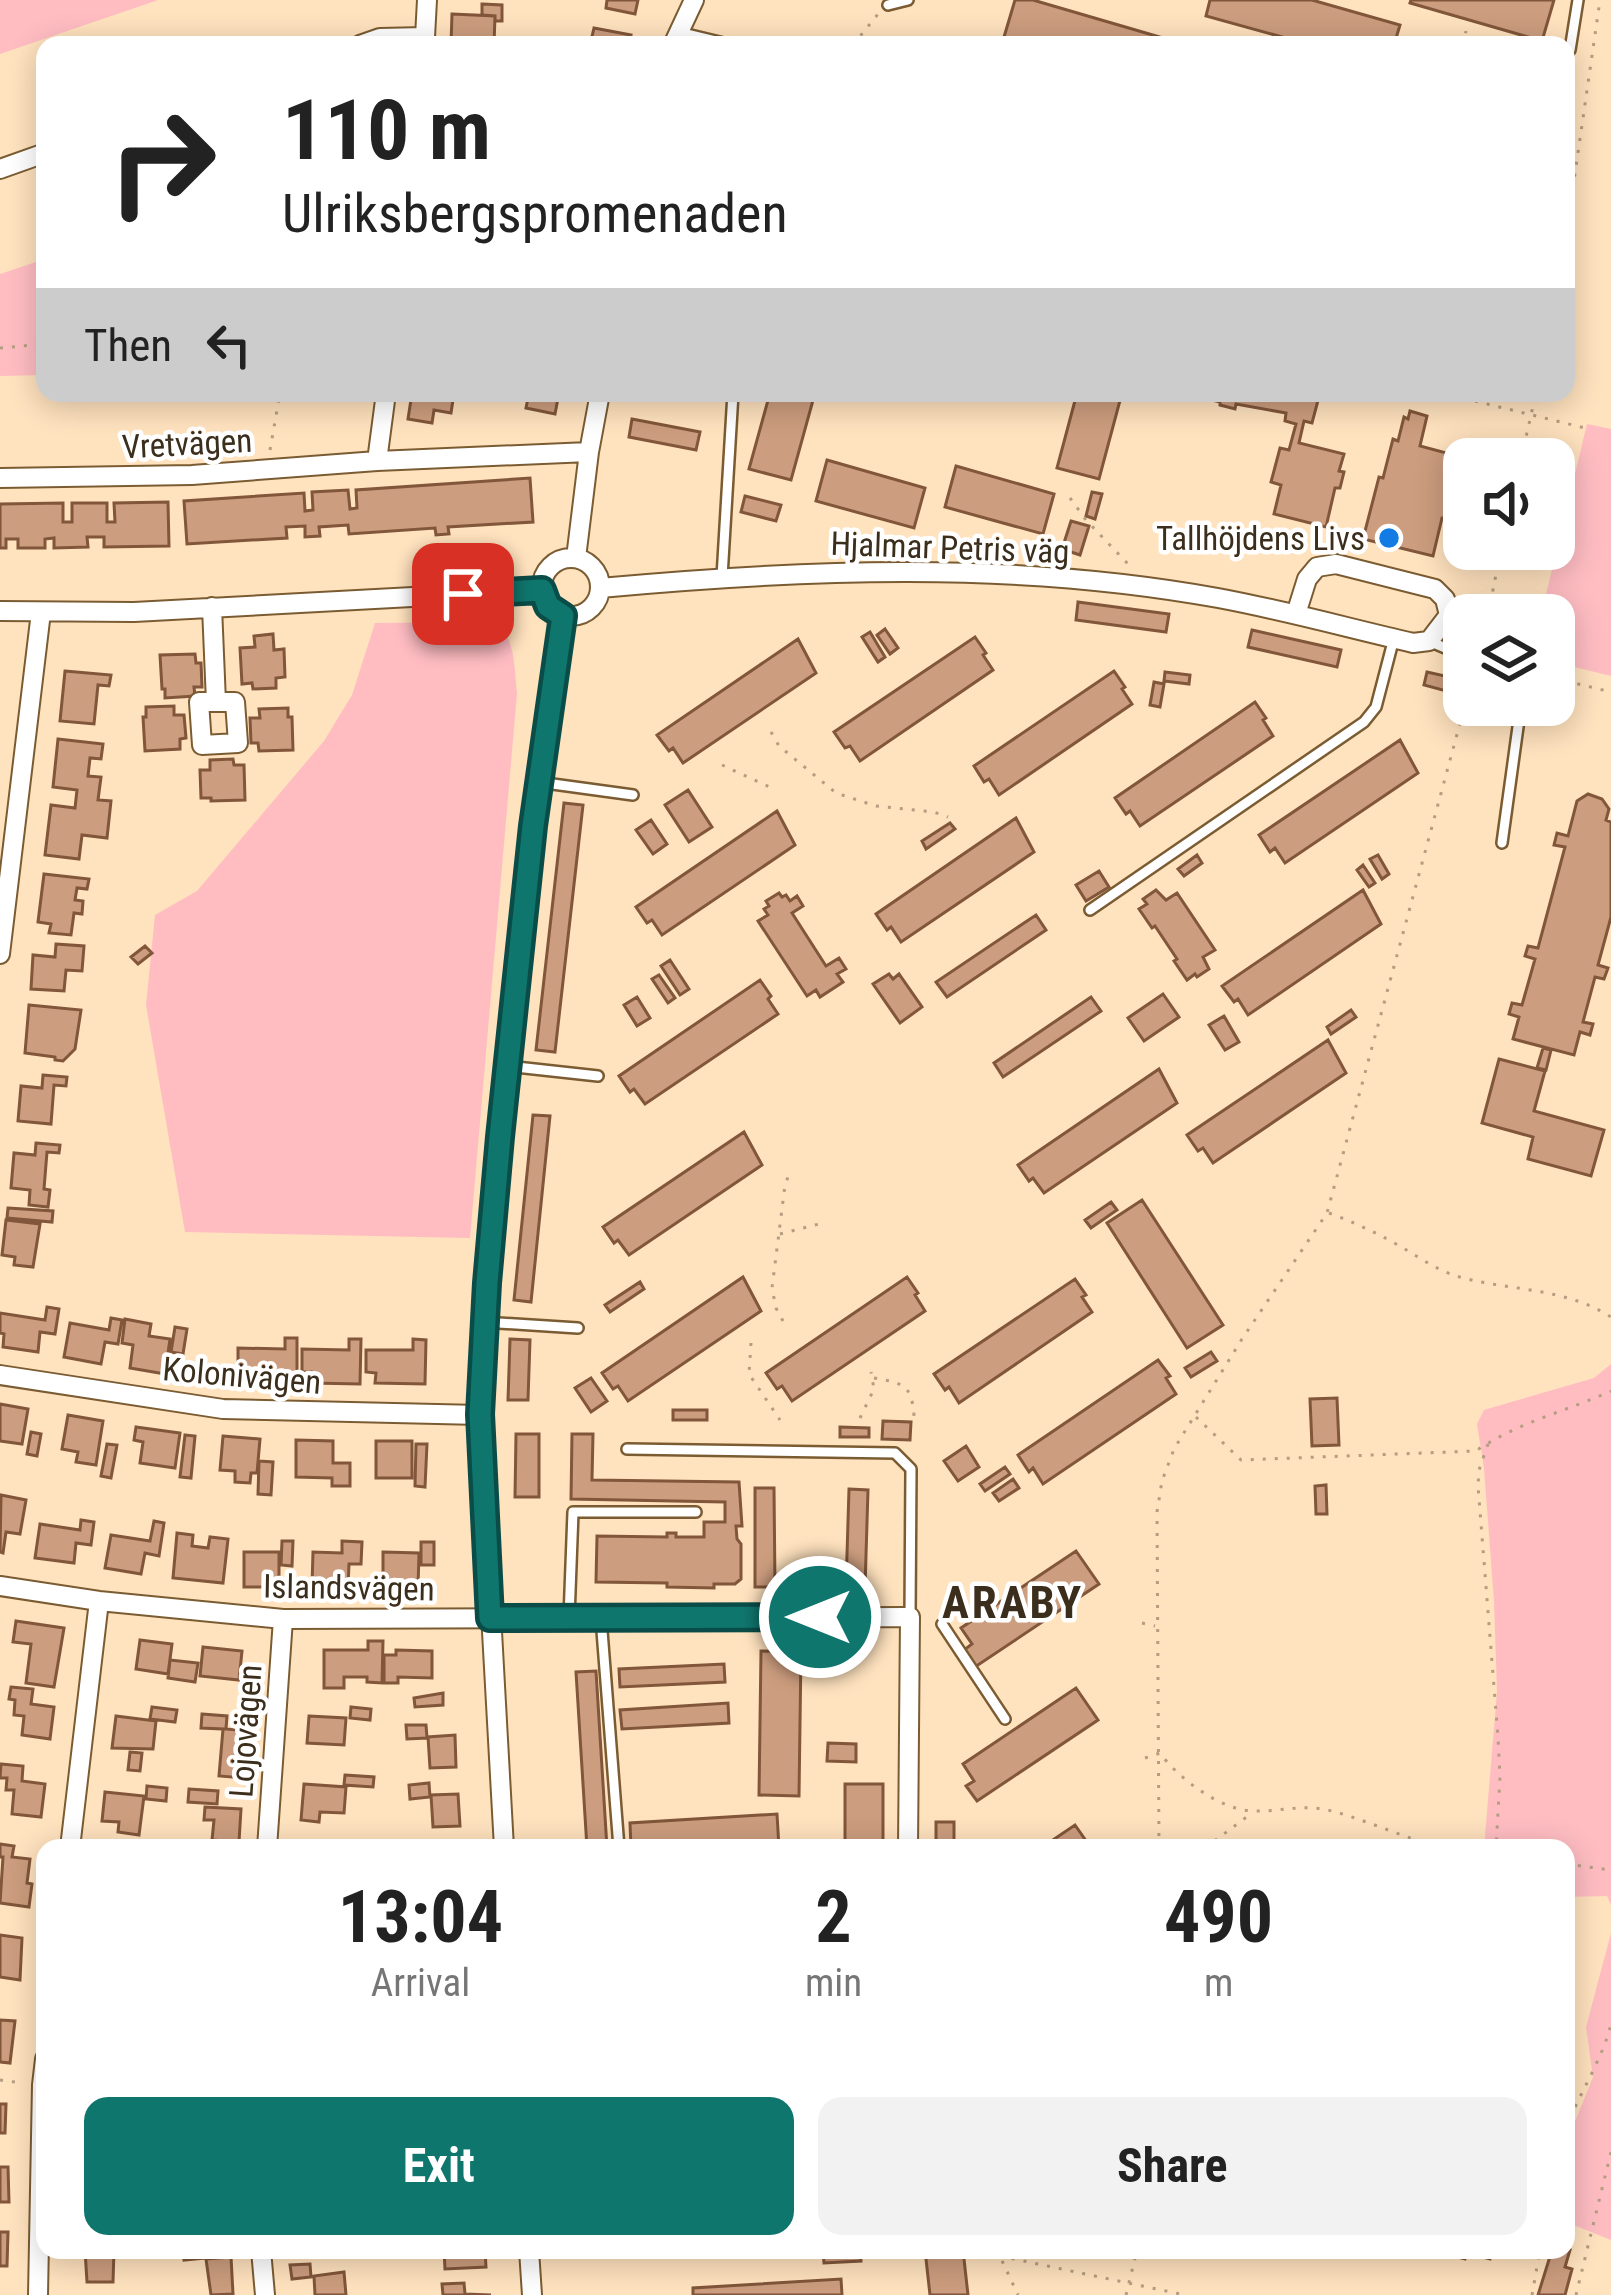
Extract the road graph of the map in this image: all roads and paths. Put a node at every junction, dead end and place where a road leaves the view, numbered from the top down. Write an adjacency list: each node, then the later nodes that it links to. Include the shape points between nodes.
1 (427, 0): 8 (street)
2 (694, 0): 9 (street)
3 (908, 0): 6 (lane)
4 (1578, 0): 12 (lane)
5 (1600, 0): 15 (path)
6 (887, 6): 10 (path)
7 (1466, 31): 11 (path)
8 (425, 36)
9 (677, 36)
10 (861, 36)
11 (1465, 36)
12 (1572, 36)
13 (36, 156): 14 (street)
14 (0, 169)
15 (1575, 174)
16 (36, 345): 17 (path)
17 (0, 348)
18 (278, 402): 29 (path)
19 (385, 402): 28 (street)
20 (598, 402): 27 (street)
21 (732, 402): 33 (lane)
22 (1483, 402): 24 (path)
23 (1534, 402): 24 (path)
24 (1532, 414): 25 (path); 26 (path)
25 (1586, 428)
26 (1526, 438)
27 (590, 452): 28 (street, Vretvägen); 32 (street)
28 (377, 461): 29 (street, Vretvägen)
29 (267, 470): 30 (street, Vretvägen)
30 (0, 478)
31 (1070, 498): 35 (path)
32 (576, 559): 34 (street, via 591,566); 36 (street, via 551,566)
33 (722, 577): 34 (street, Hjalmar Petris väg); 35 (street, Hjalmar Petris väg, via 914,572)
34 (600, 588): 41 (street, via 589,611)
35 (1152, 589): 40 (street, Hjalmar Petris väg)
36 (542, 590): 37 (street); 41 (street)
37 (212, 608): 39 (street); 47 (street)
38 (0, 611): 39 (street)
39 (41, 612): 58 (street)
40 (1295, 614): 42 (street, Hjalmar Petris väg); 43 (street, via 1307,579 1317,567 1336,564 1435,589 1448,615)
41 (563, 616): 52 (street)
42 (1394, 638): 43 (street, Hjalmar Petris väg); 57 (lane, via 1376,707 1364,722)
43 (1429, 641): 44 (lane, Hjalmar Petris väg)
44 (1443, 647)
45 (1575, 683): 46 (path)
46 (1611, 692)
47 (216, 702)
48 (1459, 726): 62 (path)
49 (1518, 726): 56 (lane)
50 (771, 732): 55 (path, via 836,793)
51 (722, 765): 53 (path)
52 (538, 782): 54 (lane); 59 (street)
53 (774, 789)
54 (632, 795)
55 (948, 817)
56 (1502, 843)
57 (1090, 910)
58 (0, 954)
59 (507, 1066): 60 (lane); 67 (street)
60 (598, 1076)
61 (790, 1169): 64 (path)
62 (1327, 1213): 65 (path, via 1457,1276 1570,1298); 73 (path)
63 (823, 1223): 64 (path)
64 (780, 1234): 66 (path, via 772,1288)
65 (1611, 1317)
66 (783, 1321)
67 (484, 1322): 68 (lane); 72 (street)
68 (578, 1328)
69 (751, 1342): 76 (path, via 749,1374)
70 (0, 1375): 72 (street, Kolonivägen, via 223,1409)
71 (1611, 1391): 77 (path)
72 (480, 1414): 83 (street)
73 (1195, 1415): 77 (path, via 1241,1460 1476,1451); 89 (path, via 1162,1480)
74 (914, 1416): 75 (path, via 907,1388 872,1375)
75 (860, 1418)
76 (780, 1420)
77 (1488, 1442): 102 (path, via 1478,1486 1498,1737)
78 (627, 1449): 82 (lane, via 895,1454 910,1469)
79 (697, 1512): 84 (lane, via 573,1512)
80 (0, 1586): 81 (street, Islandsvägen)
81 (99, 1601): 86 (street, Islandsvägen); 94 (street)
82 (910, 1617): 85 (street, Islandsvägen); 98 (street)
83 (490, 1618): 84 (street, Islandsvägen); 86 (street, Islandsvägen); 96 (street)
84 (569, 1618): 85 (street, Islandsvägen)
85 (601, 1618): 97 (lane)
86 (283, 1619): 95 (street, Lojovägen)
87 (1142, 1622): 89 (path)
88 (942, 1624): 90 (lane)
89 (1156, 1626): 91 (path)
90 (1005, 1718)
91 (1160, 1753): 92 (path); 93 (path, via 1201,1792); 99 (path)
92 (1145, 1758)
93 (1254, 1811): 100 (path); 101 (path, via 1321,1808)
94 (71, 1839)
95 (269, 1839)
96 (503, 1839)
97 (618, 1839)
98 (908, 1839)
99 (1160, 1839)
100 (1217, 1839)
101 (1409, 1839)
102 (1497, 1839)
103 (1575, 1865): 104 (path)
104 (1611, 1870)
105 (1611, 2024): 106 (path)
106 (1575, 2105)
107 (1611, 2152): 123 (path)
108 (39, 2259): 116 (street)
109 (262, 2259): 117 (street)
110 (530, 2259): 118 (street)
111 (1001, 2259): 119 (path)
112 (1025, 2259): 115 (path)
113 (1135, 2259): 115 (path)
114 (1538, 2259): 122 (path)
115 (1130, 2282): 120 (path); 121 (path)
116 (38, 2295)
117 (265, 2295)
118 (532, 2295)
119 (1018, 2295)
120 (1126, 2295)
121 (1185, 2295)
122 (1532, 2295)
123 (1576, 2295)

